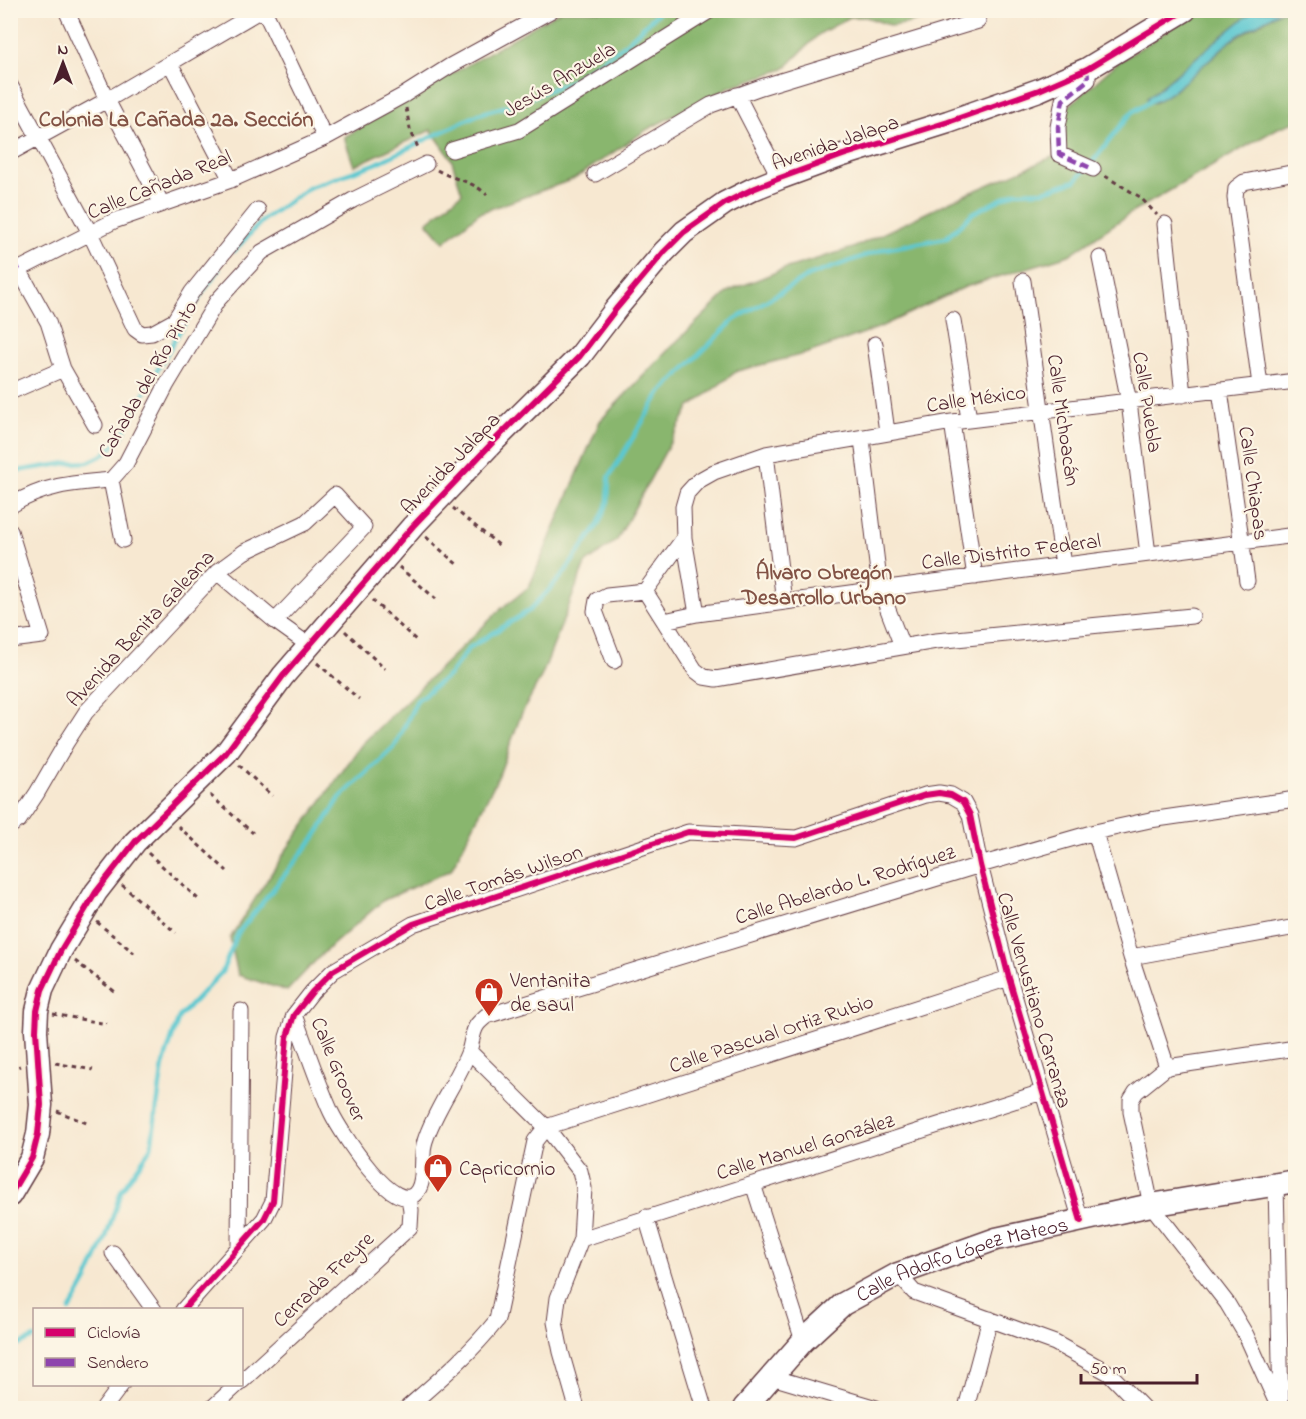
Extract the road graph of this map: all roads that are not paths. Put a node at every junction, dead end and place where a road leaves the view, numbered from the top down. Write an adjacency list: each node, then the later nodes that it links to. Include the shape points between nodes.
1 (66, 10): 11 (street)
2 (263, 10): 7 (street); 13 (street)
3 (552, 10): 13 (street, Calle Cañada Real)
4 (711, 10): 14 (street, Jesús Anzuela, via 519,130)
5 (1185, 10): 8 (street, Avenida Jalapa)
6 (978, 21): 10 (street)
7 (170, 63): 11 (street); 21 (street)
8 (1087, 69): 17 (street, via 1088,80 1063,100 1059,154); 20 (street, Avenida Jalapa, via 1008,101)
9 (10, 85): 12 (street)
10 (737, 95): 19 (street, via 711,105); 20 (street)
11 (107, 100): 12 (street); 22 (street)
12 (38, 138): 15 (street); 25 (street)
13 (325, 138): 21 (street, Calle Cañada Real)
14 (452, 150)
15 (10, 153)
16 (426, 164): 45 (street, Cañada del Río Pinto, via 262,252 217,301 126,463)
17 (1093, 169)
18 (1296, 172): 33 (street, via 1244,182 1236,188)
19 (595, 174)
20 (780, 178): 67 (street, Avenida Jalapa, via 725,203 684,232 580,356 440,497)
21 (231, 180): 22 (street, Calle Cañada Real)
22 (162, 204): 25 (street, Calle Cañada Real)
23 (258, 210): 25 (street, via 192,292 174,321 152,333 142,334 135,329)
24 (1165, 224): 36 (street)
25 (90, 233): 27 (street, Calle Cañada Real)
26 (1100, 258): 37 (street, Calle Puebla)
27 (15, 272): 31 (street, via 48,322)
28 (1023, 280): 38 (street, Calle Michoacán)
29 (953, 320): 39 (street)
30 (875, 344): 42 (street)
31 (63, 369): 35 (street); 41 (street)
32 (1296, 381): 33 (street, Calle México)
33 (1260, 385): 34 (street, Calle México)
34 (1220, 390): 36 (street, Calle México); 51 (street, Calle Chiapas)
35 (10, 392)
36 (1183, 395): 37 (street, Calle México)
37 (1129, 402): 38 (street, Calle México); 52 (street, Calle Puebla)
38 (1042, 411): 39 (street, Calle México); 54 (street, Calle Michoacán)
39 (969, 419): 40 (street, Calle México)
40 (952, 422): 42 (street, Calle México); 56 (street)
41 (95, 425)
42 (887, 432): 43 (street, Calle México)
43 (862, 439): 44 (street, Calle México); 58 (street)
44 (766, 454): 49 (street, Calle México, via 698,481 687,493 683,507); 60 (street)
45 (111, 480): 46 (street, Cañada del Río Pinto, via 63,484 28,494); 50 (street)
46 (10, 506)
47 (10, 531): 53 (street)
48 (1296, 536): 51 (street, Calle Distrito Federal)
49 (684, 538): 59 (street); 61 (street)
50 (123, 540)
51 (1240, 542): 52 (street, Calle Distrito Federal); 57 (street, Calle Chiapas)
52 (1148, 554): 54 (street, Calle Distrito Federal)
53 (16, 565): 65 (street, via 42,636)
54 (1064, 565): 56 (street, Calle Distrito Federal)
55 (217, 572): 63 (street); 63 (street, Avenida Benita Galeana, via 244,552 305,523 335,495 364,527); 71 (street, Avenida Benita Galeana, via 86,712 19,820)
56 (975, 577): 58 (street, Calle Distrito Federal)
57 (1247, 580)
58 (880, 589): 60 (street, Calle Distrito Federal); 66 (street)
59 (645, 591): 64 (street); 68 (street, via 607,595 597,600 595,611)
60 (784, 602): 61 (street, Calle Distrito Federal)
61 (697, 614): 64 (street, Calle Distrito Federal)
62 (1192, 616): 66 (street)
63 (275, 621): 67 (street)
64 (664, 621): 66 (street, via 695,670 716,679)
65 (10, 640)
66 (902, 646)
67 (307, 649): 86 (street, Avenida Jalapa, via 226,753 135,842 110,873 61,950 42,990 37,1011 41,1105 38,1134 32,1158)
68 (614, 661)
69 (951, 795): 73 (street, Calle Venustiano Carranza, via 963,802 970,816); 78 (street, Calle Tomás Wilson, via 925,795 796,838 688,832 413,924 333,971)
70 (1296, 799): 72 (street, Calle Abelardo L. Rodríguez)
71 (10, 826)
72 (1095, 832): 73 (street, Calle Abelardo L. Rodríguez); 75 (street)
73 (980, 865): 76 (street, Calle Venustiano Carranza); 80 (street, Calle Abelardo L. Rodríguez, via 486,1016 475,1026)
74 (1296, 927): 75 (street)
75 (1131, 957): 81 (street)
76 (1009, 978): 82 (street, Calle Venustiano Carranza); 83 (street, Calle Pascual Ortiz Rubio)
77 (241, 1011): 92 (street)
78 (294, 1015): 87 (street, Calle Groover, via 341,1132 378,1180 399,1198); 92 (street, Calle Tomás Wilson, via 286,1048 273,1201 264,1219)
79 (1296, 1048): 81 (street)
80 (469, 1051): 83 (street); 87 (street, via 432,1122 424,1143 418,1191)
81 (1167, 1068): 88 (street, via 1131,1100)
82 (1042, 1092): 85 (street, Calle Manuel González); 90 (street, Calle Venustiano Carranza)
83 (546, 1127): 91 (street, via 580,1171 584,1188); 105 (street, via 536,1141 497,1320 455,1368)
84 (1286, 1183): 88 (street, Calle Adolfo López Mateos); 112 (street)
85 (753, 1184): 89 (street, Calle Manuel González); 98 (street)
86 (10, 1195)
87 (409, 1198): 100 (street, Cerrada Freyre, via 410,1227)
88 (1151, 1205): 90 (street, Calle Adolfo López Mateos); 112 (street, via 1227,1303)
89 (646, 1217): 91 (street, Calle Manuel González); 107 (street)
90 (1081, 1221): 94 (street, Calle Adolfo López Mateos, via 996,1239)
91 (581, 1239): 106 (street, via 558,1298 555,1322)
92 (239, 1246): 96 (street, Calle Tomás Wilson)
93 (113, 1253): 95 (street)
94 (898, 1274): 97 (street, via 914,1292); 98 (street, Calle Adolfo López Mateos, via 843,1304)
95 (153, 1308)
96 (185, 1308)
97 (990, 1319): 110 (street); 111 (street, via 1055,1343 1109,1373)
98 (803, 1341): 99 (street, Calle Adolfo López Mateos)
99 (772, 1377): 108 (street, Calle Adolfo López Mateos); 109 (street)
100 (243, 1380)
101 (120, 1386): 103 (street)
102 (235, 1386): 104 (street)
103 (104, 1408)
104 (212, 1408)
105 (407, 1408)
106 (577, 1408)
107 (704, 1408)
108 (744, 1408)
109 (876, 1408)
110 (966, 1408)
111 (1143, 1408)
112 (1280, 1408)

